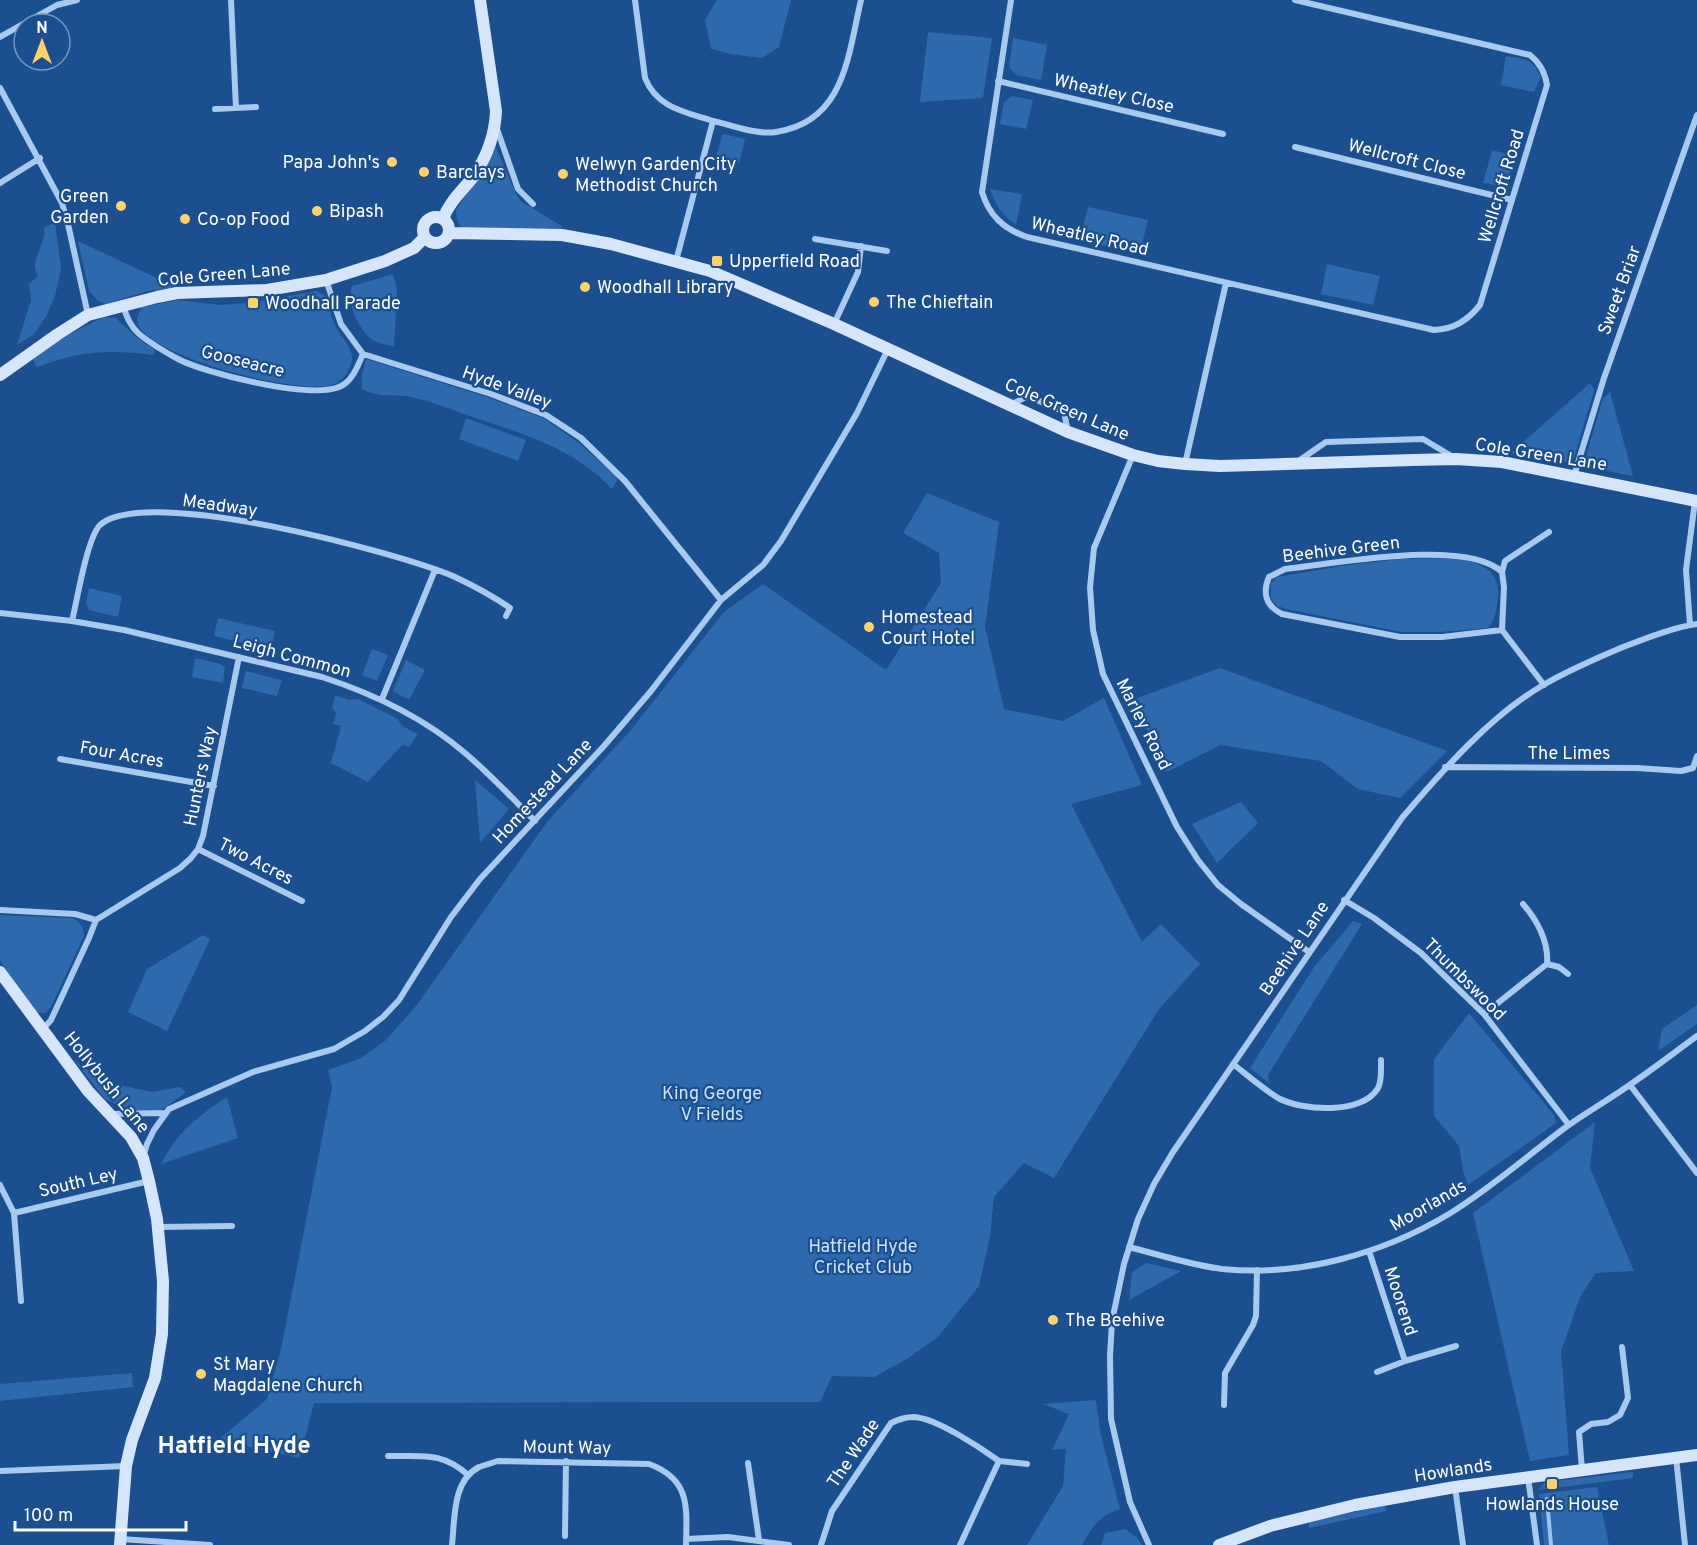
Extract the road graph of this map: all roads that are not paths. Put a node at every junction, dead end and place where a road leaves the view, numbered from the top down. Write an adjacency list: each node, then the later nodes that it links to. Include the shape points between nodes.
1 (77, 0): 9 (street, via 57,4)
2 (231, 0): 13 (street)
3 (480, 0): 17 (street)
4 (635, 0): 16 (street, via 649,89 672,108)
5 (861, 0): 16 (street, via 842,81 821,113 776,132)
6 (1011, 0): 10 (street, Wheatley Road)
7 (1295, 0): 8 (street, Wellcroft Road)
8 (1314, 2): 22 (street, Wellcroft Road, via 1530,55 1538,62 1547,85)
9 (0, 37)
10 (998, 81): 18 (street, Wheatley Close); 32 (street, Wheatley Road, via 982,192 995,218 1010,231 1027,237)
11 (0, 87): 20 (street)
12 (256, 107): 13 (street)
13 (236, 108): 14 (street)
14 (215, 109)
15 (1697, 115): 43 (street, Sweet Briar, via 1604,378)
16 (713, 121): 30 (street)
17 (496, 125): 23 (street, via 518,189); 24 (street, via 492,142 474,175)
18 (1223, 134)
19 (1295, 147): 22 (street, Wellcroft Close)
20 (40, 158): 21 (street); 34 (street, via 68,224)
21 (0, 183)
22 (1512, 200): 32 (street, Wellcroft Road, via 1480,305 1472,315 1449,329 1434,330)
23 (533, 204)
24 (442, 219): 25 (street); 26 (street, via 431,218 425,223)
25 (449, 234): 26 (street, via 438,243); 30 (street, Cole Green Lane, via 562,235)
26 (425, 237): 31 (street, Cole Green Lane, via 414,248 385,261)
27 (815, 239): 28 (street)
28 (861, 246): 29 (street); 35 (street, via 858,272)
29 (887, 250)
30 (676, 261): 35 (street, Cole Green Lane, via 710,271)
31 (326, 280): 33 (street, Cole Green Lane, via 267,290 177,293); 37 (street, via 341,324)
32 (1226, 283): 42 (street)
33 (123, 306): 34 (street, Cole Green Lane); 37 (street, Gooseacre, via 129,323 140,335 179,360 225,376 316,391 340,387 354,374)
34 (88, 315): 38 (street, Cole Green Lane)
35 (834, 324): 36 (street, Cole Green Lane)
36 (888, 349): 39 (street, Cole Green Lane, via 1068,432); 48 (street, Homestead Lane, via 857,413 781,540 763,565)
37 (363, 354): 48 (street, Hyde Valley, via 546,415 581,438 625,481)
38 (0, 375)
39 (1132, 455): 42 (street, Cole Green Lane); 69 (street, Marley Road, via 1094,548 1090,598 1103,674 1177,827 1198,860 1226,891)
40 (1456, 459): 41 (street, Cole Green Lane); 41 (street, via 1423,439 1326,442); 43 (street, Cole Green Lane, via 1502,462)
41 (1297, 462): 42 (street, Cole Green Lane)
42 (1185, 464)
43 (1574, 476): 44 (street, Cole Green Lane)
44 (1696, 501): 52 (street, Beehive Lane, via 1686,570)
45 (1549, 532): 47 (street, via 1506,561)
46 (435, 570): 50 (street, Meadway, via 490,595 510,608); 51 (street, Meadway, via 280,528 161,512 123,514 106,521 94,534); 56 (street)
47 (1502, 572): 53 (street); 53 (street, Beehive Green, via 1465,557 1403,555 1286,569 1269,577 1265,585 1268,603 1282,614 1400,637)
48 (721, 600): 62 (street, Homestead Lane, via 624,722)
49 (0, 613): 51 (street, Leigh Common)
50 (506, 616)
51 (72, 621): 54 (street, Leigh Common)
52 (1694, 625): 55 (street, Beehive Lane, via 1662,632 1605,654)
53 (1502, 630): 55 (street)
54 (239, 657): 56 (street, Leigh Common, via 322,677); 61 (street, Hunters Way)
55 (1544, 685): 59 (street, Beehive Lane, via 1506,712)
56 (382, 699): 62 (street, Leigh Common, via 465,753)
57 (1697, 756): 60 (street, The Limes)
58 (60, 759): 61 (street, Four Acres)
59 (1445, 767): 60 (street, The Limes); 64 (street, Beehive Lane, via 1402,818)
60 (1695, 769)
61 (214, 786): 63 (street, Hunters Way)
62 (535, 821): 79 (street, Homestead Lane, via 480,879 399,1000 383,1017 334,1049 253,1072 179,1103)
63 (198, 849): 65 (street, Two Acres); 68 (street, Hunters Way, via 180,868)
64 (1344, 900): 69 (street, Beehive Lane); 73 (street, Thumbswood, via 1421,953)
65 (302, 901)
66 (1523, 904): 70 (street, via 1533,915 1546,944)
67 (0, 910): 68 (street, via 75,914)
68 (96, 920): 74 (street, via 51,1020)
69 (1309, 952): 77 (street, Beehive Lane)
70 (1547, 964): 72 (street); 73 (street)
71 (0, 972): 74 (street, Hollybush Lane)
72 (1568, 974)
73 (1484, 1014): 81 (street, Thumbswood)
74 (41, 1030): 80 (street, Hollybush Lane)
75 (1697, 1036): 78 (street, Moorlands)
76 (1381, 1060): 77 (street, via 1380,1086 1372,1095 1322,1109 1278,1098)
77 (1233, 1064): 89 (street, Beehive Lane, via 1154,1184)
78 (1630, 1085): 81 (street, Moorlands); 83 (street)
79 (165, 1113): 80 (street); 82 (street)
80 (111, 1114): 82 (street, Hollybush Lane)
81 (1569, 1125): 90 (street, Moorlands, via 1448,1214)
82 (143, 1158): 84 (street, Hollybush Lane)
83 (1697, 1173)
84 (150, 1181): 86 (street, South Ley); 88 (street, Hollybush Lane)
85 (0, 1185): 86 (street)
86 (14, 1213): 92 (street)
87 (232, 1226): 88 (street)
88 (158, 1227): 105 (street, Hollybush Lane, via 162,1334 155,1378)
89 (1129, 1247): 91 (street, Moorlands, via 1223,1269); 120 (street, Beehive Lane, via 1112,1321 1111,1419 1130,1502)
90 (1369, 1251): 91 (street, Moorlands, via 1313,1265); 95 (street, Moorend)
91 (1257, 1270): 97 (street, via 1256,1316 1225,1373)
92 (21, 1301)
93 (1456, 1346): 95 (street, Moorend)
94 (1622, 1347): 107 (street, via 1628,1398 1620,1415 1579,1432)
95 (1405, 1361): 96 (street, Moorend)
96 (1377, 1372)
97 (1224, 1405)
98 (1697, 1455): 100 (street, Howlands)
99 (388, 1456): 108 (street, via 442,1458)
100 (1676, 1457): 107 (street, Howlands); 124 (street)
101 (566, 1461): 108 (street, Mount Way, via 498,1461); 111 (street); 114 (street, Mount Way, via 649,1464 665,1470 681,1488)
102 (999, 1461): 104 (street, The Wade); 118 (street, The Wade, via 927,1419 902,1418 891,1423 832,1511); 119 (street)
103 (748, 1463): 112 (street)
104 (1027, 1464)
105 (126, 1466): 106 (street); 113 (street, Hollybush Lane)
106 (0, 1471)
107 (1582, 1471): 109 (street, Howlands)
108 (468, 1475): 116 (street, via 460,1487)
109 (1528, 1477): 110 (street, Howlands); 123 (street)
110 (1455, 1487): 121 (street, Howlands, via 1323,1512); 122 (street)
111 (565, 1536)
112 (759, 1540): 114 (street, Mount Way, via 728,1537); 117 (street, Mount Way)
113 (121, 1542): 115 (street)
114 (686, 1542)
115 (210, 1545)
116 (452, 1545)
117 (789, 1545)
118 (821, 1545)
119 (960, 1545)
120 (1149, 1545)
121 (1219, 1545)
122 (1463, 1545)
123 (1537, 1545)
124 (1685, 1545)

